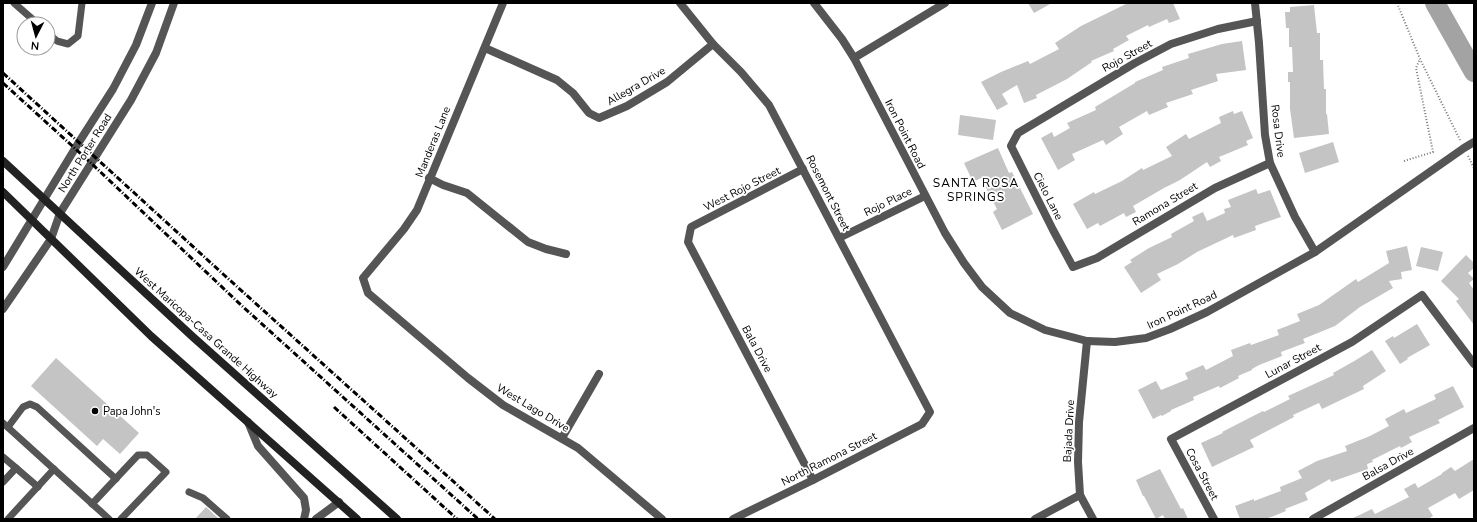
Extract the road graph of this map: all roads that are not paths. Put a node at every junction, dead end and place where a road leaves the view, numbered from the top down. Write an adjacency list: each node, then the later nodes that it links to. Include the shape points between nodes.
1 (14, 3): 10 (lane)
2 (82, 3): 12 (lane, via 78,36 68,44)
3 (152, 3): 24 (street, North Porter Road, via 136,44 113,89)
4 (174, 3): 25 (street, North Porter Road, via 156,53 131,100)
5 (503, 3): 14 (street, Manderas Lane)
6 (680, 3): 13 (street, Rosemont Street)
7 (814, 3): 15 (street, Iron Point Road)
8 (945, 3): 15 (street)
9 (1255, 3): 11 (street, Rosa Drive)
10 (29, 16)
11 (1258, 21): 16 (street, Rojo Street, via 1218,29 1171,44); 19 (street, Rosa Drive, via 1265,135)
12 (56, 40)
13 (713, 44): 14 (street, Allegra Drive, via 668,82 627,106 599,118 590,113 573,93 557,80); 20 (street, Rosemont Street, via 769,105)
14 (485, 48): 21 (street, Manderas Lane)
15 (854, 58): 23 (street, Iron Point Road)
16 (1018, 133): 33 (street, Cielo Lane, via 1011,146)
17 (1474, 142): 30 (street, Iron Point Road)
18 (3, 161): 24 (main road, West Maricopa-Casa Grande Highway)
19 (1270, 163): 30 (street, Rosa Drive); 33 (street, Ramona Street, via 1215,188 1097,258)
20 (803, 170): 27 (street, West Rojo Street); 29 (street, Rosemont Street)
21 (430, 178): 31 (street, via 467,193 528,242); 34 (street, Manderas Lane, via 417,210)
22 (3, 192): 26 (main road)
23 (925, 196): 29 (street, Rojo Place); 36 (street, Iron Point Road, via 964,263 982,287 1010,313 1045,330)
24 (45, 199): 25 (main road, West Maricopa-Casa Grande Highway); 26 (street, North Porter Road)
25 (60, 213): 28 (street, North Porter Road); 63 (main road, West Maricopa-Casa Grande Highway, via 193,337)
26 (32, 220): 28 (main road); 32 (street, North Porter Road)
27 (692, 227): 49 (street, Bala Drive, via 688,242)
28 (51, 238): 35 (street, North Porter Road); 40 (main road, via 151,336)
29 (839, 238): 39 (street, Rosemont Street)
30 (1314, 252): 36 (street, Iron Point Road, via 1207,312 1170,329 1146,338 1115,342)
31 (566, 254)
32 (3, 267)
33 (1073, 267)
34 (363, 278): 43 (street, West Lago Drive, via 368,293 468,378 503,405)
35 (3, 309)
36 (1087, 341): 53 (street, Bajada Drive, via 1079,422)
37 (1474, 364): 44 (street, Lunar Street, via 1422,295 1352,342)
38 (599, 374): 43 (street)
39 (930, 412): 49 (street, North Ramona Street, via 922,424)
40 (248, 421): 54 (main road); 60 (street, via 258,446 304,498)
41 (5, 425): 47 (lane); 48 (lane, via 24,407 30,404 37,407)
42 (1474, 428): 69 (street, Balsa Drive)
43 (562, 438): 64 (street, West Lago Drive, via 578,448)
44 (1171, 439): 68 (street, Cosa Street)
45 (3, 457): 46 (lane)
46 (16, 468): 50 (lane); 51 (lane)
47 (54, 469): 51 (lane); 55 (lane)
48 (116, 479): 55 (lane); 58 (lane, via 138,455 147,455 166,472)
49 (813, 480): 65 (street, North Ramona Street)
50 (3, 482)
51 (38, 487): 56 (lane)
52 (189, 492): 59 (lane, via 203,498)
53 (1080, 495): 66 (street); 67 (street, Bajada Drive)
54 (339, 502): 61 (street); 62 (main road)
55 (92, 504): 57 (lane)
56 (8, 519)
57 (109, 519)
58 (120, 519)
59 (227, 519)
60 (304, 519)
61 (316, 519)
62 (357, 519)
63 (398, 519)
64 (662, 519)
65 (734, 519)
66 (1035, 519)
67 (1093, 519)
68 (1214, 519)
69 (1314, 519)

